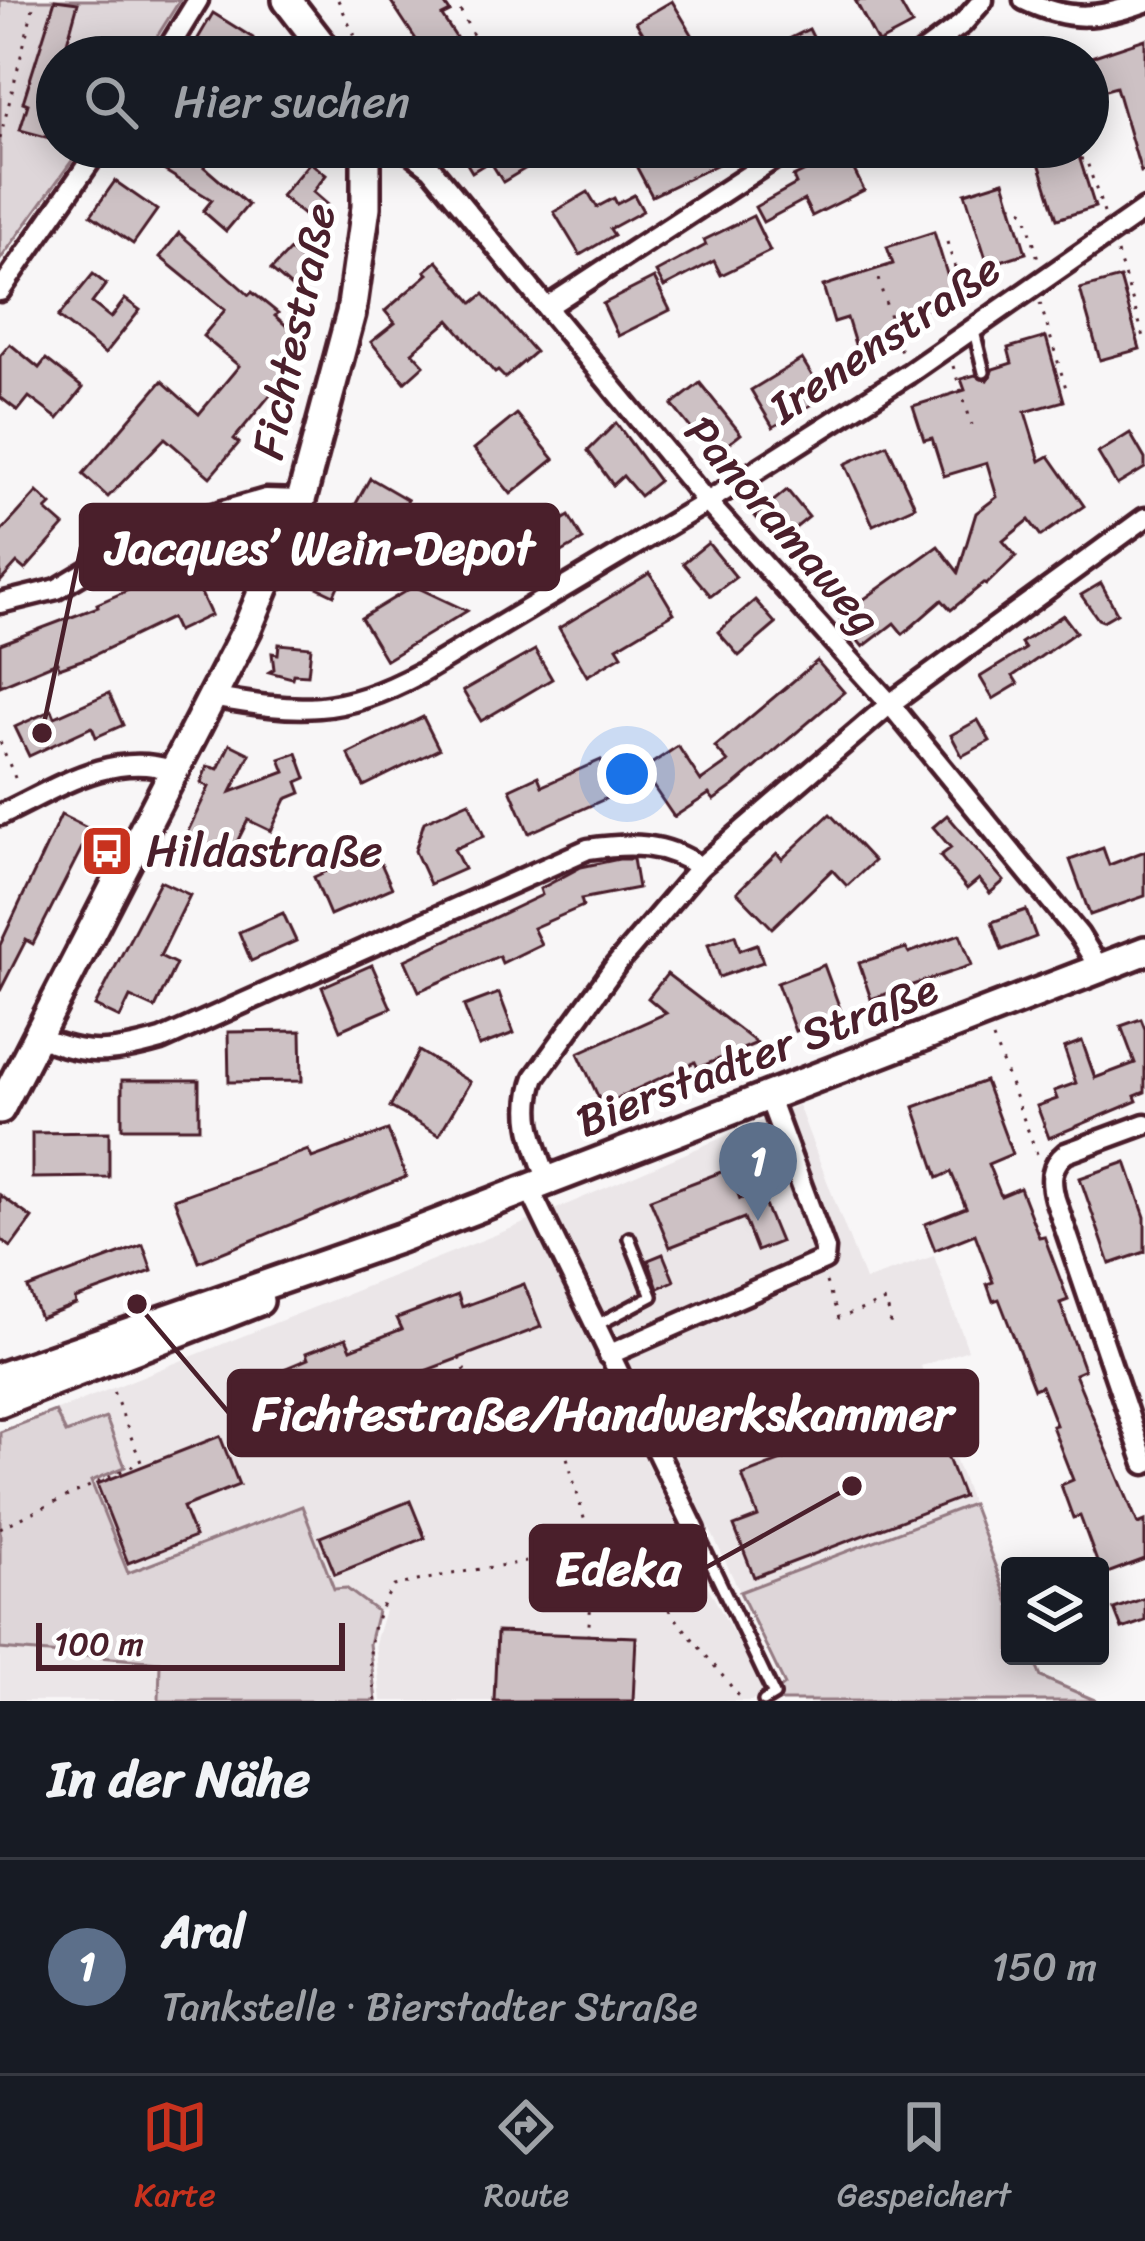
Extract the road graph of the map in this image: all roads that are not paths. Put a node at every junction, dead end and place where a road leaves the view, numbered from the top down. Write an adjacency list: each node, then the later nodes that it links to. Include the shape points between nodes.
1 (198, 0): 6 (street)
2 (287, 0): 7 (main road)
3 (983, 0): 8 (street)
4 (1024, 0): 5 (street, via 1079,17)
5 (1145, 2)
6 (176, 36)
7 (315, 36)
8 (946, 36)
9 (85, 168): 14 (street)
10 (366, 168): 18 (main road, Fichtestraße, via 351,313)
11 (429, 168): 15 (street, Panoramaweg)
12 (761, 168): 15 (street)
13 (1145, 209): 16 (street, Irenenstraße)
14 (0, 291)
15 (547, 307): 19 (street, Panoramaweg)
16 (974, 328): 17 (lane); 19 (street, Irenenstraße)
17 (984, 372)
18 (301, 500): 21 (street, via 266,499 144,537 57,589); 22 (main road, Fichtestraße)
19 (707, 502): 22 (street, Irenenstraße, via 382,693 317,708); 23 (street, Panoramaweg)
20 (1145, 518): 23 (street)
21 (0, 603)
22 (211, 697): 24 (main road, Fichtestraße)
23 (890, 704): 26 (street); 28 (street, Panoramaweg)
24 (172, 770): 25 (street, via 124,763); 29 (main road, Fichtestraße)
25 (0, 815)
26 (700, 867): 29 (street, via 679,852 633,843 588,849 161,1040 85,1053); 33 (street, via 535,1077 528,1121)
27 (1145, 951): 28 (main road, Bierstadter Straße)
28 (1100, 969): 30 (main road, Bierstadter Straße)
29 (38, 1037): 31 (main road, Fichtestraße)
30 (768, 1095): 33 (main road, Bierstadter Straße); 37 (street, via 824,1260)
31 (0, 1108)
32 (1145, 1124): 40 (street, via 1066,1154 1052,1174)
33 (538, 1184): 34 (main road, Bierstadter Straße); 36 (street)
34 (400, 1238): 38 (main road, Bierstadter Straße); 39 (main road, Bierstadter Straße, via 238,1311)
35 (629, 1238): 36 (lane, via 652,1296)
36 (595, 1326): 37 (street)
37 (608, 1355): 41 (street)
38 (0, 1377)
39 (0, 1402)
40 (1145, 1464)
41 (693, 1526): 42 (lane, via 774,1696)
42 (764, 1701)

